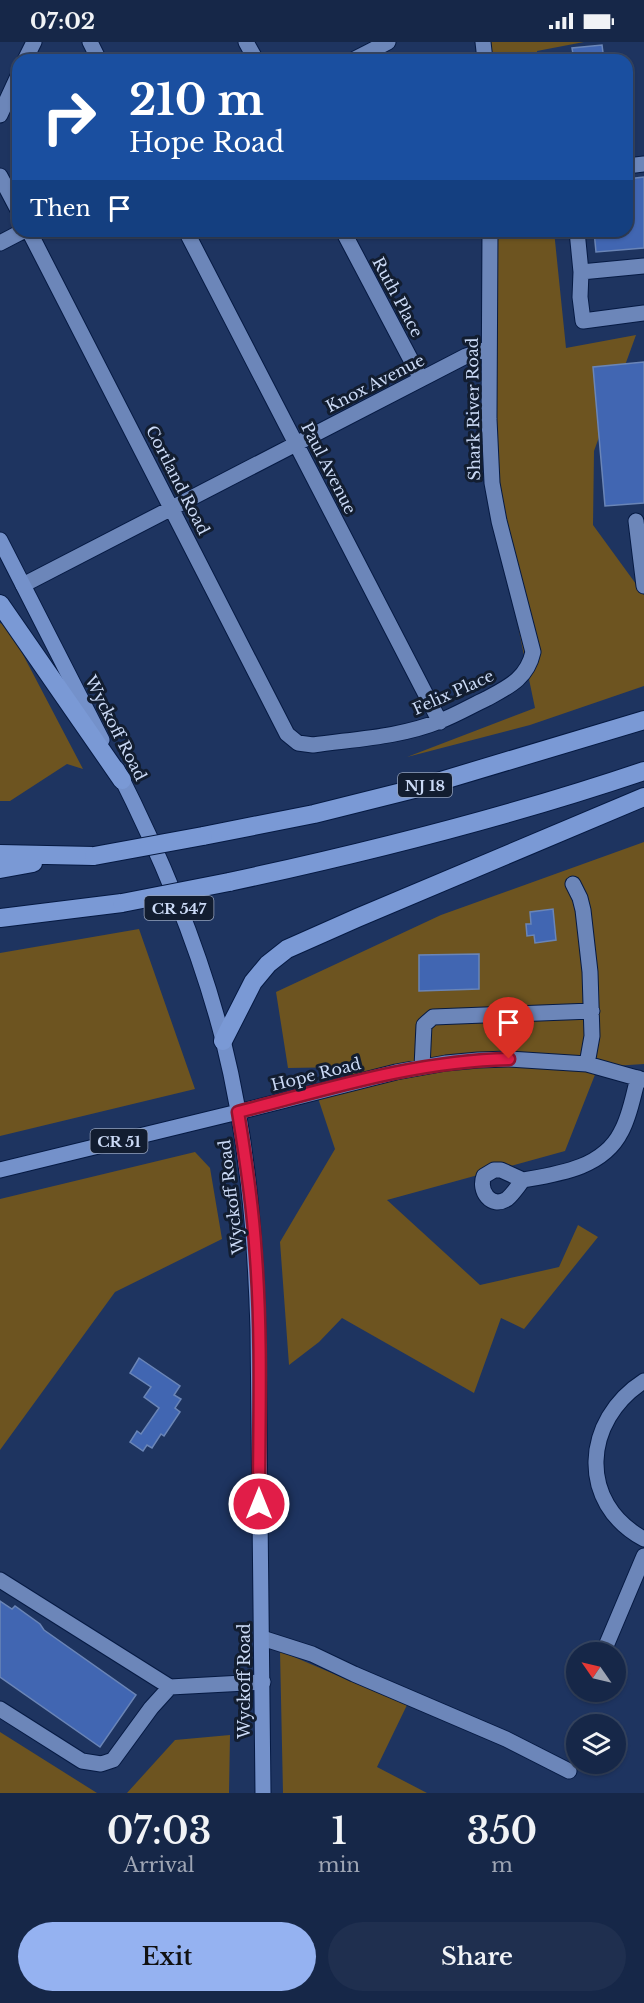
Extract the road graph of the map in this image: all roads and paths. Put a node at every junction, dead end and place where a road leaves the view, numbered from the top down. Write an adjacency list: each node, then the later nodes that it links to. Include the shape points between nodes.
1 (388, 42): 2 (street)
2 (365, 54)
3 (12, 89): 4 (street)
4 (0, 115)
5 (0, 176): 6 (street)
6 (12, 199)
7 (32, 237): 18 (street, Cortland Road)
8 (189, 237): 17 (street, Paul Avenue)
9 (346, 237): 16 (street, Ruth Place)
10 (490, 237): 15 (street, Shark River Road)
11 (578, 237): 13 (street)
12 (644, 266): 13 (street)
13 (581, 272): 14 (street, via 583,321)
14 (644, 313)
15 (489, 348): 16 (street, Knox Avenue); 24 (street, Shark River Road, via 492,483)
16 (421, 380): 17 (street, Knox Avenue)
17 (297, 444): 18 (street, Knox Avenue); 26 (street, Paul Avenue)
18 (172, 509): 21 (street, Knox Avenue); 27 (street, Cortland Road, via 287,734)
19 (636, 521): 22 (street)
20 (0, 540): 21 (main road, Wyckoff Road / CR 547)
21 (23, 585): 29 (main road, Wyckoff Road / CR 547)
22 (644, 586)
23 (0, 604): 29 (highway)
24 (533, 652): 26 (street, Felix Place, via 525,674 514,684)
25 (644, 720): 32 (highway, NJ 18, bridge, via 414,789 314,814 94,856)
26 (440, 722): 27 (street, Felix Place, via 313,745)
27 (298, 743)
28 (644, 771): 35 (highway, bridge, via 393,845 122,903)
29 (122, 780): 37 (main road, Wyckoff Road / CR 547, via 166,873)
30 (644, 797): 37 (highway, via 293,946 261,971)
31 (0, 855): 32 (highway)
32 (73, 856): 33 (highway, NJ 18)
33 (0, 869)
34 (573, 884): 36 (street, via 583,910)
35 (0, 918)
36 (591, 1011): 38 (street); 39 (street, via 433,1017 424,1025)
37 (223, 1041): 41 (main road, Wyckoff Road / CR 547)
38 (587, 1064): 39 (street, Hope Road, via 509,1059); 40 (street, Hope Road)
39 (422, 1067): 41 (street, Hope Road)
40 (641, 1079): 43 (street, via 621,1132 603,1154 584,1165)
41 (238, 1112): 42 (main road, Hope Road / CR 51); 48 (main road, Wyckoff Road / CR 547, via 256,1258)
42 (0, 1170)
43 (523, 1180)
44 (644, 1381): 45 (street, via 626,1395 605,1422 596,1461 600,1488 609,1507 628,1529)
45 (644, 1539)
46 (644, 1556): 49 (street)
47 (0, 1580): 51 (street)
48 (262, 1638): 50 (main road, Wyckoff Road / CR 547); 53 (street, via 312,1654)
49 (608, 1642)
50 (263, 1682): 51 (street); 54 (main road, Wyckoff Road / CR 547)
51 (170, 1687): 52 (street, via 113,1760 101,1764 82,1761)
52 (0, 1709)
53 (566, 1769)
54 (262, 1793)

